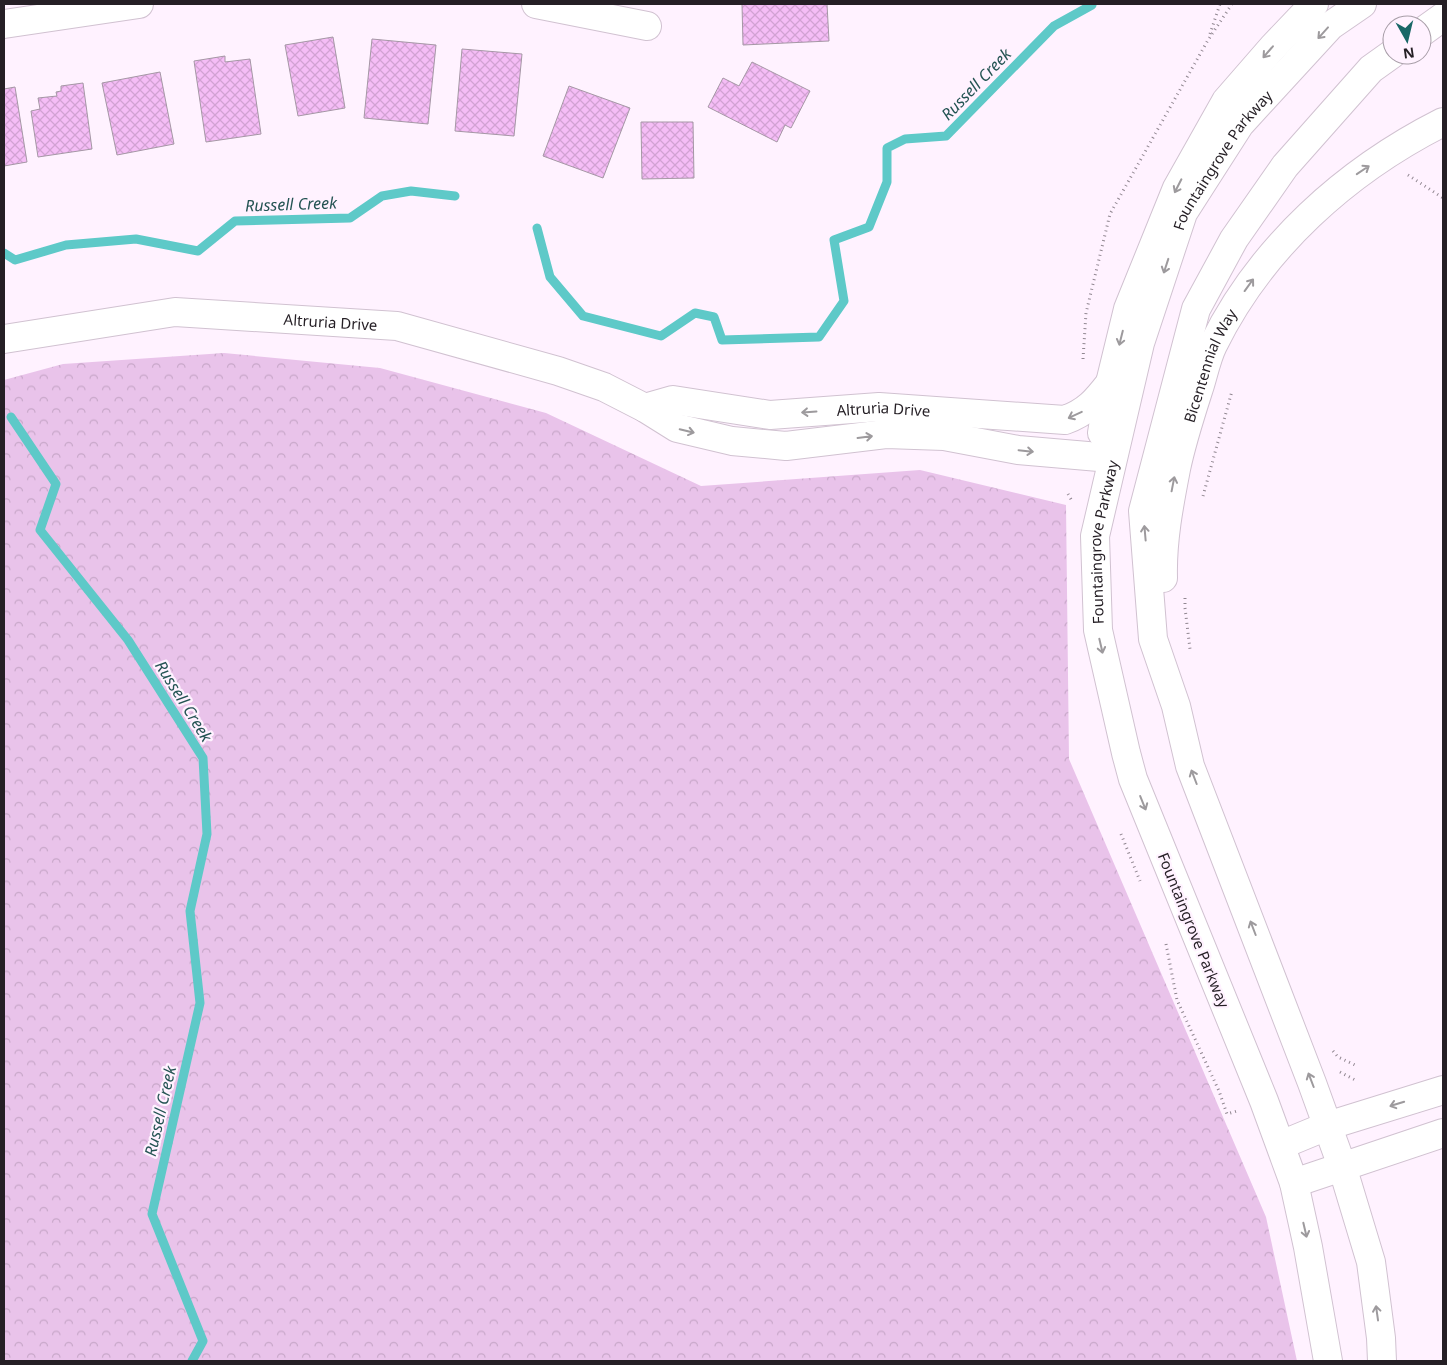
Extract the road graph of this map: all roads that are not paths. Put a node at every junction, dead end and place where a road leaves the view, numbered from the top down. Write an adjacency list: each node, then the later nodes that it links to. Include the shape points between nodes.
1 (139, 4): 6 (main road)
2 (536, 4): 8 (main road)
3 (1314, 4): 12 (main road, one-way to 12, via 1226,101 1177,188 1128,309)
4 (1362, 4): 15 (main road, Fountaingrove Parkway, one-way to 15, via 1330,26 1240,124 1183,213 1140,343)
5 (1443, 17): 7 (main road)
6 (4, 24)
7 (1432, 25)
8 (648, 26)
9 (1382, 61): 16 (main road, one-way to 9, via 1153,639 1143,511 1196,309 1234,240 1285,166 1371,69)
10 (1443, 122): 16 (main road, Bicentennial Way, one-way to 10, via 1164,618 1166,518 1182,441 1212,346 1240,297 1288,236 1309,215 1347,181)
11 (4, 339): 13 (main road, Altruria Drive, via 175,312 397,326 558,371 604,387)
12 (1110, 383): 13 (main road, Altruria Drive, one-way to 13, via 1094,403 1065,420 879,407 770,415 673,400); 14 (main road)
13 (645, 408): 14 (main road, Altruria Drive, one-way to 14, via 677,428 732,441 786,446 886,434 944,436 1018,450)
14 (1099, 457): 15 (main road)
15 (1095, 536): 20 (main road, Fountaingrove Parkway, one-way to 20, via 1098,630 1133,778)
16 (1176, 706): 18 (main road, one-way to 16, via 1190,766)
17 (1443, 1090): 18 (main road, one-way to 18)
18 (1328, 1126): 20 (main road); 21 (main road)
19 (1443, 1134): 21 (main road)
20 (1281, 1145): 22 (main road, Fountaingrove Parkway)
21 (1342, 1166): 22 (main road); 24 (main road, one-way to 21, via 1371,1262)
22 (1294, 1182): 23 (main road, Fountaingrove Parkway, one-way to 23)
23 (1328, 1361)
24 (1382, 1361)

